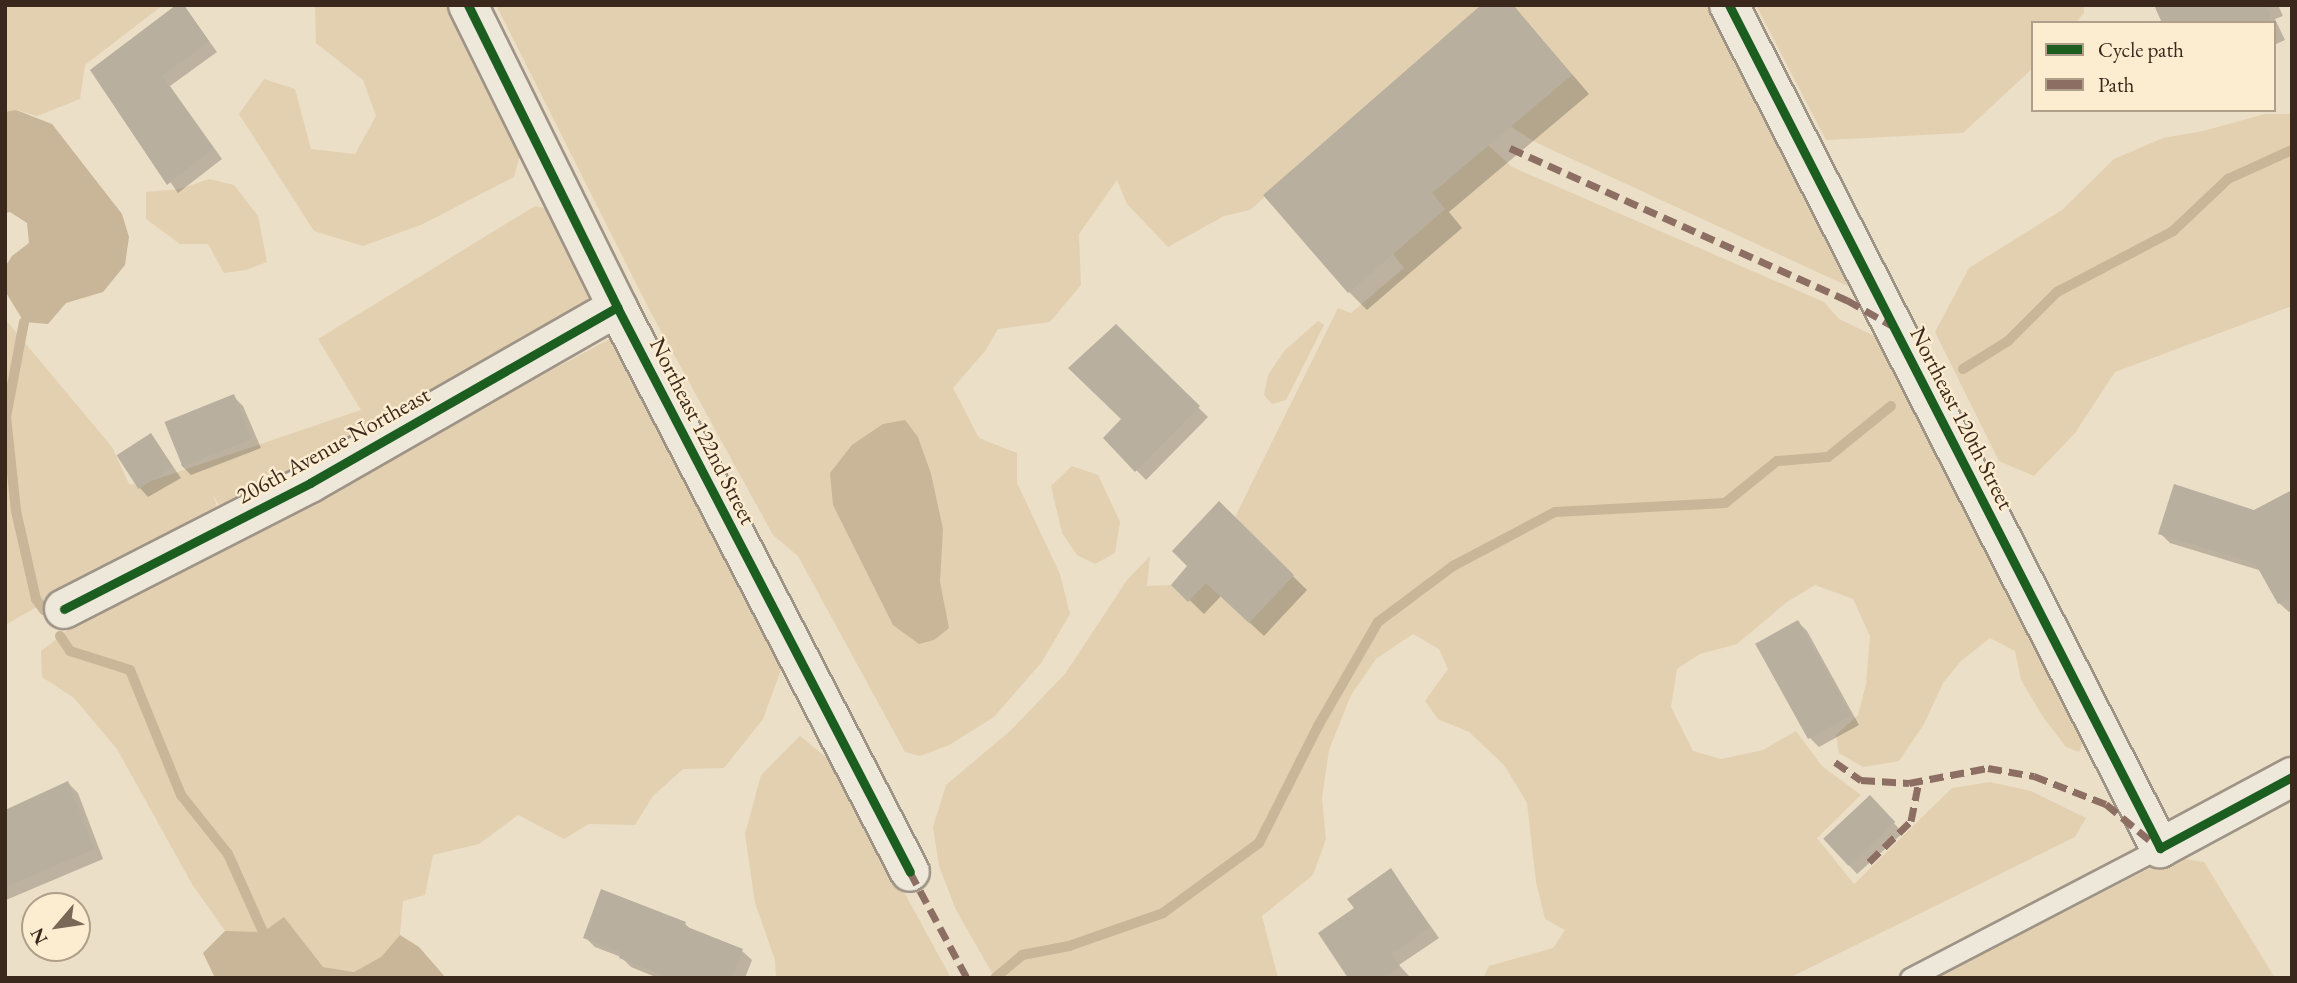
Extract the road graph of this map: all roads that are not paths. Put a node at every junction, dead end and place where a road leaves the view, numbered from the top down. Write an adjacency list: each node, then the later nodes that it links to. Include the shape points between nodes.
1 (468, 5): 3 (street, Northeast 122nd Street)
2 (1729, 5): 6 (street, Northeast 120th Street)
3 (617, 307): 4 (street, 206th Avenue Northeast, via 310,482); 7 (street, Northeast 122nd Street)
4 (64, 608)
5 (2292, 776): 6 (street)
6 (2160, 848): 8 (lane)
7 (910, 872)
8 (1910, 978)

